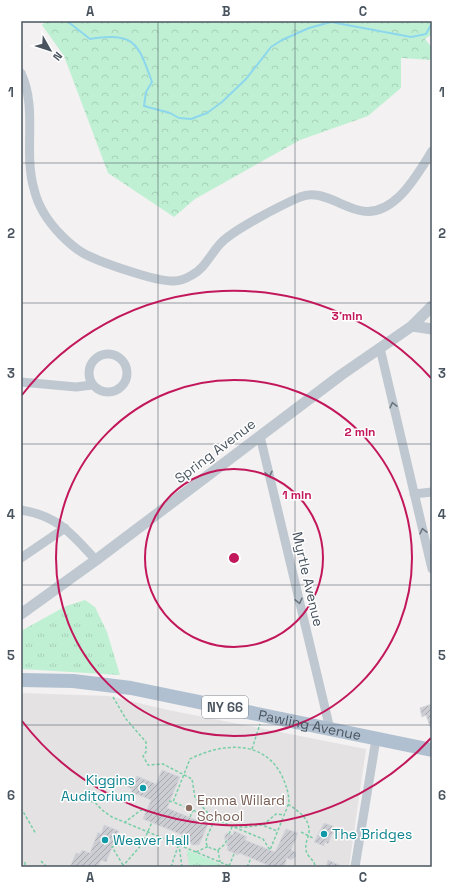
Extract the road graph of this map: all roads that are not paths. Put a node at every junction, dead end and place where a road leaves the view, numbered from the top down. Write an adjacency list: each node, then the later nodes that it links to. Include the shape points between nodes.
1 (21, 73): 2 (street, via 28,92 33,188 51,223 83,253 132,272 166,280 174,281 191,276 202,268 221,243 248,224 301,196 314,194 359,211 386,207 412,184)
2 (432, 151)
3 (432, 306): 4 (street, Spring Avenue)
4 (412, 326): 5 (street); 6 (street, Spring Avenue)
5 (432, 329)
6 (380, 348): 9 (street, Spring Avenue); 11 (street, one-way to 6)
7 (21, 382): 8 (street, via 76,387)
8 (92, 385): 8 (street, via 103,392 116,390 125,382 124,364 115,356 103,355 98,358 90,367)
9 (260, 436): 15 (street, Spring Avenue); 19 (street, Myrtle Avenue, one-way to 19)
10 (432, 492): 11 (street)
11 (414, 494): 16 (street, one-way to 11)
12 (21, 510): 13 (street, via 48,517)
13 (66, 528): 14 (street); 15 (street)
14 (21, 558)
15 (96, 560): 17 (street, Spring Avenue)
16 (432, 569)
17 (21, 614)
18 (21, 680): 19 (main road, Pawling Avenue / NY 66, via 107,684)
19 (330, 728): 20 (main road, Pawling Avenue / NY 66)
20 (376, 739): 21 (main road, Pawling Avenue / NY 66); 22 (street)
21 (432, 750)
22 (355, 867)

